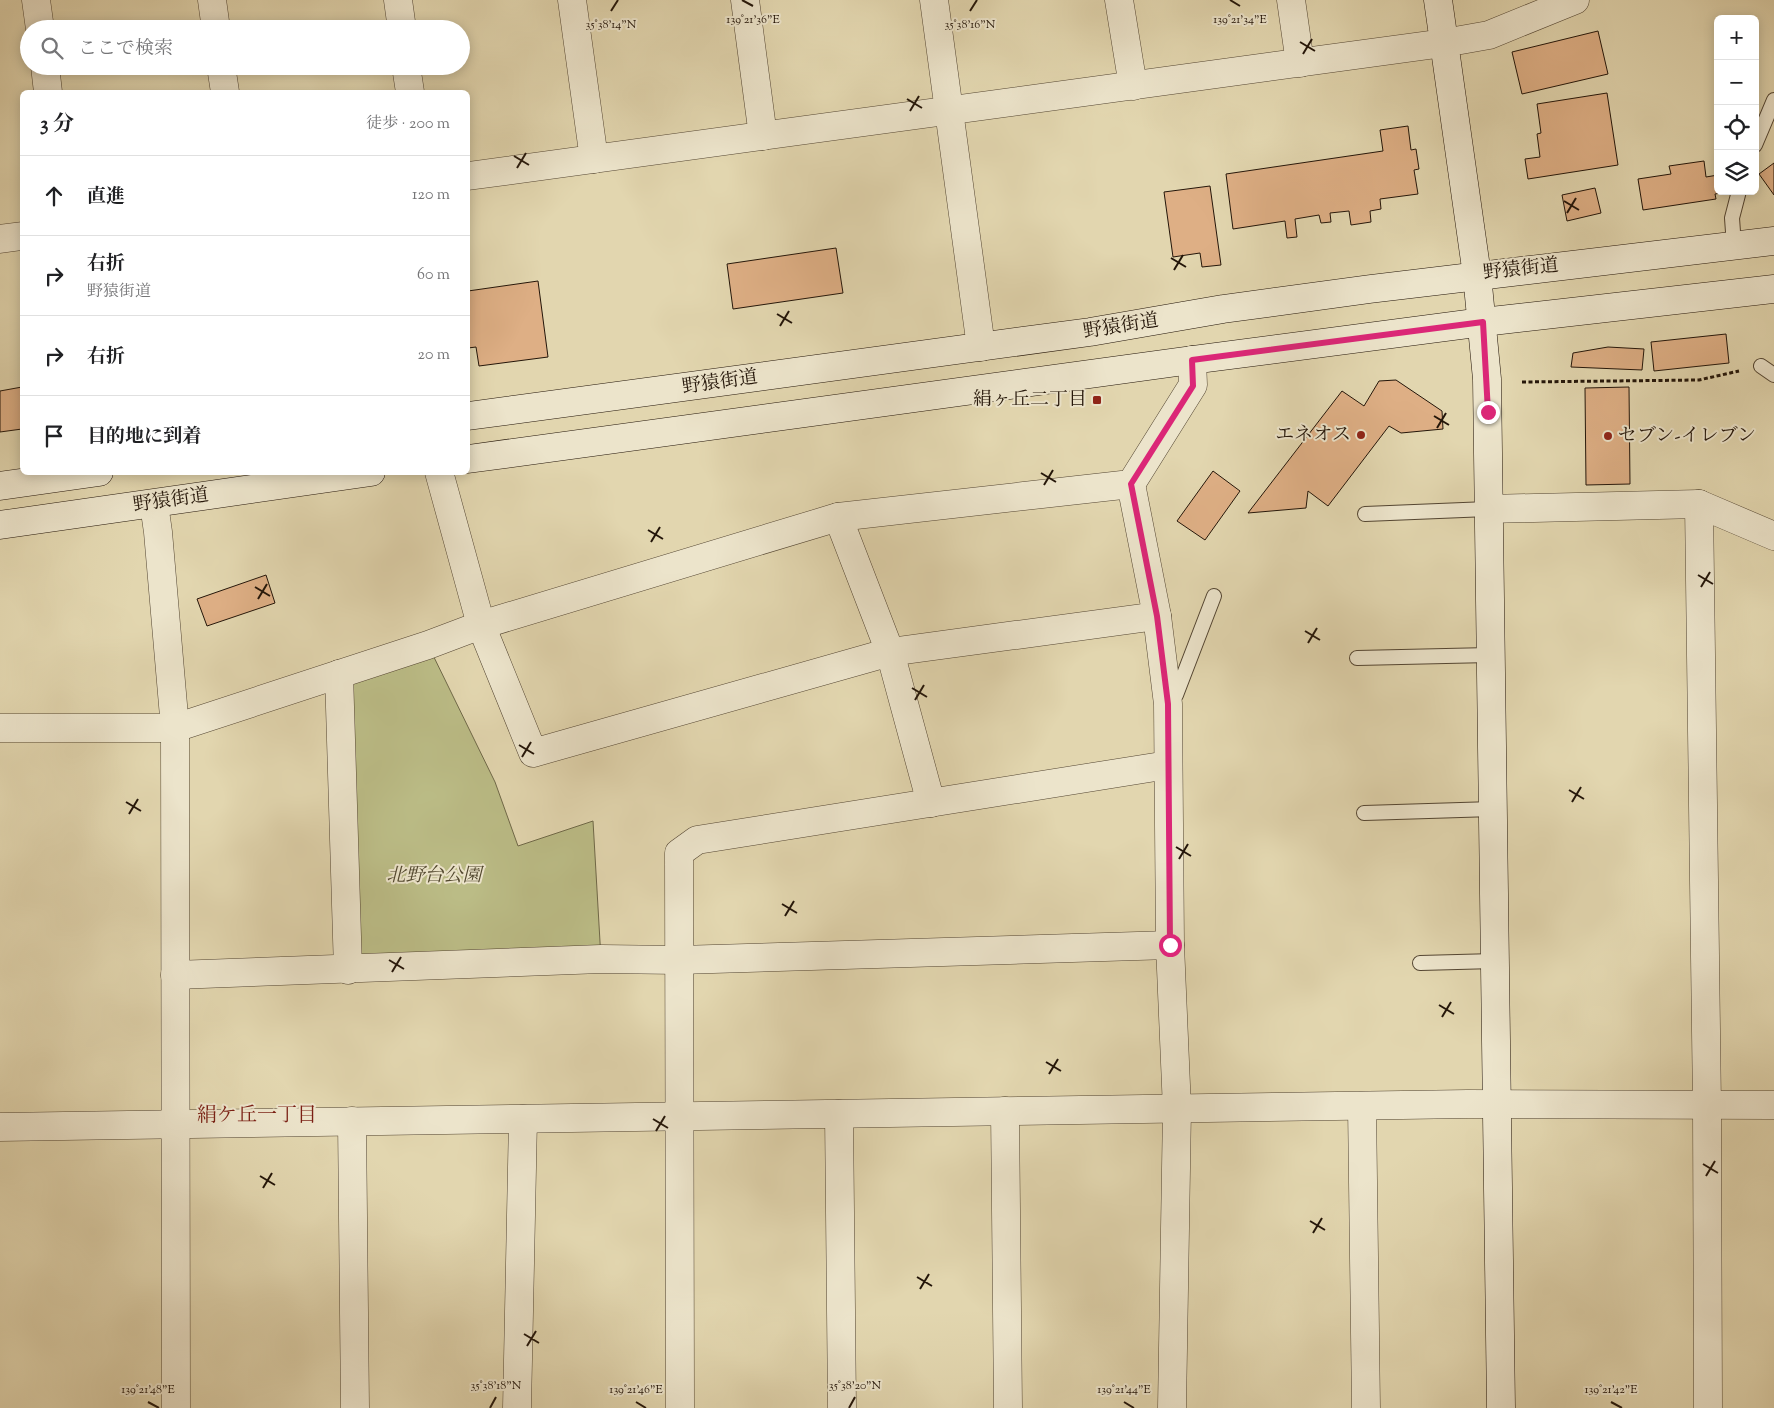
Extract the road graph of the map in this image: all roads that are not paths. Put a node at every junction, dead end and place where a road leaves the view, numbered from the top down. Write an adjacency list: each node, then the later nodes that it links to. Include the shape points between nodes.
1 (36, 0): 11 (street)
2 (212, 0): 12 (street)
3 (398, 0): 13 (street)
4 (572, 0): 27 (street)
5 (745, 0): 25 (street)
6 (934, 0): 24 (street)
7 (1119, 0): 19 (street)
8 (1291, 0): 15 (street)
9 (1438, 0): 14 (street)
10 (1575, 0): 14 (street, via 1489,35)
11 (39, 20)
12 (215, 20)
13 (401, 20)
14 (1444, 43): 15 (street); 34 (street)
15 (1300, 63): 19 (street)
16 (46, 75): 20 (street)
17 (222, 75): 21 (street)
18 (407, 75): 22 (street)
19 (1133, 86): 24 (street)
20 (48, 90)
21 (225, 90)
22 (410, 90)
23 (1774, 100): 26 (lane)
24 (950, 110): 25 (street); 37 (street)
25 (763, 136): 27 (street)
26 (1759, 136)
27 (594, 159): 28 (street)
28 (470, 176)
29 (1737, 195): 33 (lane, via 1732,218)
30 (20, 236): 31 (street)
31 (0, 239)
32 (1774, 241): 33 (street, 野猿街道)
33 (1734, 246): 34 (street, 野猿街道)
34 (1477, 275): 36 (street); 37 (street, 野猿街道, via 1223,309)
35 (1774, 289): 36 (street)
36 (1483, 322): 38 (street); 50 (street, via 1488,412)
37 (981, 347): 41 (street, 野猿街道)
38 (1192, 360): 42 (street); 46 (street, via 1193,386)
39 (1761, 366): 40 (lane)
40 (1774, 375)
41 (470, 416)
42 (470, 460)
43 (78, 475): 47 (street)
44 (351, 475): 48 (street, 野猿街道)
45 (440, 475): 57 (street)
46 (1131, 484): 52 (street); 56 (street)
47 (0, 486)
48 (154, 504): 53 (street, 野猿街道); 64 (street)
49 (1699, 504): 50 (street); 54 (street); 78 (street)
50 (1488, 509): 51 (lane); 59 (street)
51 (1365, 514)
52 (838, 517): 57 (street); 58 (street)
53 (0, 525)
54 (1774, 536)
55 (1214, 596): 62 (lane, via 1176,695)
56 (1157, 616): 58 (street); 62 (street)
57 (481, 625): 58 (street, via 533,753); 61 (street)
58 (890, 652): 66 (street)
59 (1490, 655): 60 (lane); 67 (street)
60 (1357, 658)
61 (339, 674): 64 (street); 73 (street)
62 (1168, 704): 65 (street)
63 (0, 728): 64 (street)
64 (175, 728): 74 (street)
65 (1168, 765): 66 (street); 69 (street)
66 (931, 803): 70 (street, via 697,840 679,853)
67 (1493, 809): 68 (lane); 71 (street)
68 (1364, 813)
69 (1170, 945): 70 (street); 79 (street)
70 (679, 960): 73 (street, via 601,959); 82 (street)
71 (1495, 961): 72 (lane); 75 (street)
72 (1420, 963)
73 (348, 970): 74 (street)
74 (175, 975): 85 (street)
75 (1497, 1104): 77 (street); 78 (street); 95 (street)
76 (1774, 1105): 78 (street)
77 (1362, 1106): 79 (street); 94 (street)
78 (1707, 1106): 96 (street)
79 (1177, 1109): 80 (street); 93 (street)
80 (1005, 1111): 81 (street); 92 (street)
81 (839, 1114): 82 (street); 91 (street)
82 (679, 1116): 83 (street); 90 (street)
83 (523, 1119): 84 (street); 89 (street)
84 (352, 1121): 85 (street); 88 (street)
85 (175, 1124): 86 (street); 87 (street)
86 (0, 1127)
87 (176, 1408)
88 (355, 1408)
89 (517, 1408)
90 (680, 1408)
91 (842, 1408)
92 (1008, 1408)
93 (1172, 1408)
94 (1366, 1408)
95 (1501, 1408)
96 (1708, 1408)

